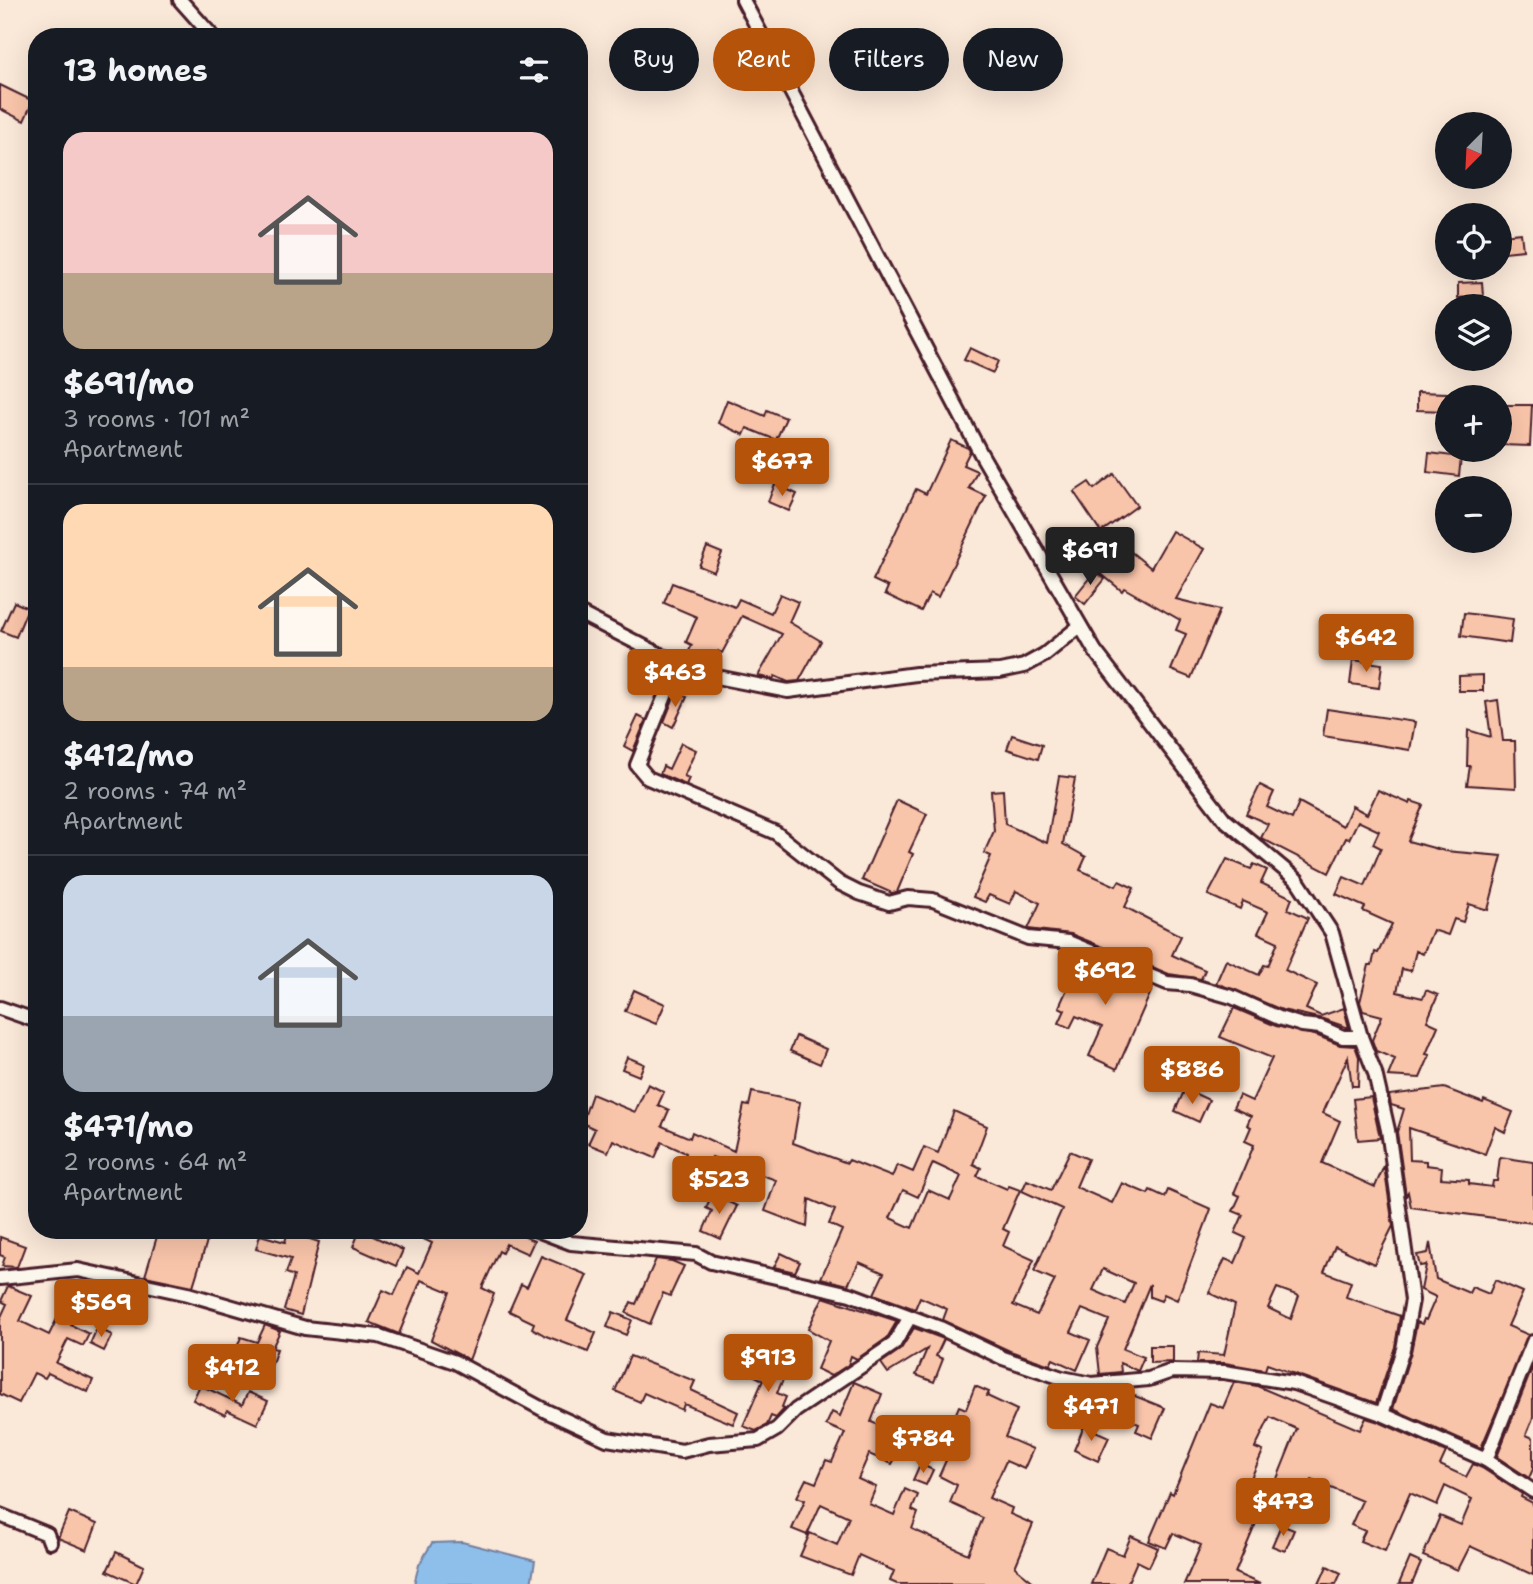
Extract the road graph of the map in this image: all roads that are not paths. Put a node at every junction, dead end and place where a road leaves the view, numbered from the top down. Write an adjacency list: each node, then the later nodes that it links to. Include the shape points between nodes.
1 (180, 0): 3 (street)
2 (743, 0): 5 (street, via 981,454)
3 (205, 28)
4 (588, 618): 6 (street)
5 (1080, 626): 6 (street, via 1044,655 1024,666 1000,671 916,674 788,691 706,675); 9 (street, via 1224,820 1297,880 1332,933)
6 (678, 664): 9 (street, via 637,765 648,778 776,833 839,883 889,903 908,898 933,900 1028,938 1068,942 1167,983 1232,997 1279,1018 1343,1037)
7 (0, 1008): 8 (street)
8 (28, 1018)
9 (1361, 1037): 14 (street, via 1388,1130 1412,1300 1403,1349)
10 (562, 1239): 12 (street, via 696,1254 711,1262 850,1294)
11 (0, 1278): 12 (street, via 78,1270 188,1294 305,1328 379,1336 455,1362 607,1439 682,1451 758,1440 777,1429 796,1410 894,1344)
12 (910, 1317): 14 (street, via 1003,1358 1082,1382 1119,1383 1172,1371 1224,1372 1294,1383)
13 (1533, 1342): 15 (street)
14 (1382, 1414): 15 (street)
15 (1486, 1460): 16 (street)
16 (1533, 1491)
17 (0, 1515): 18 (street, via 47,1534)
18 (50, 1542)

